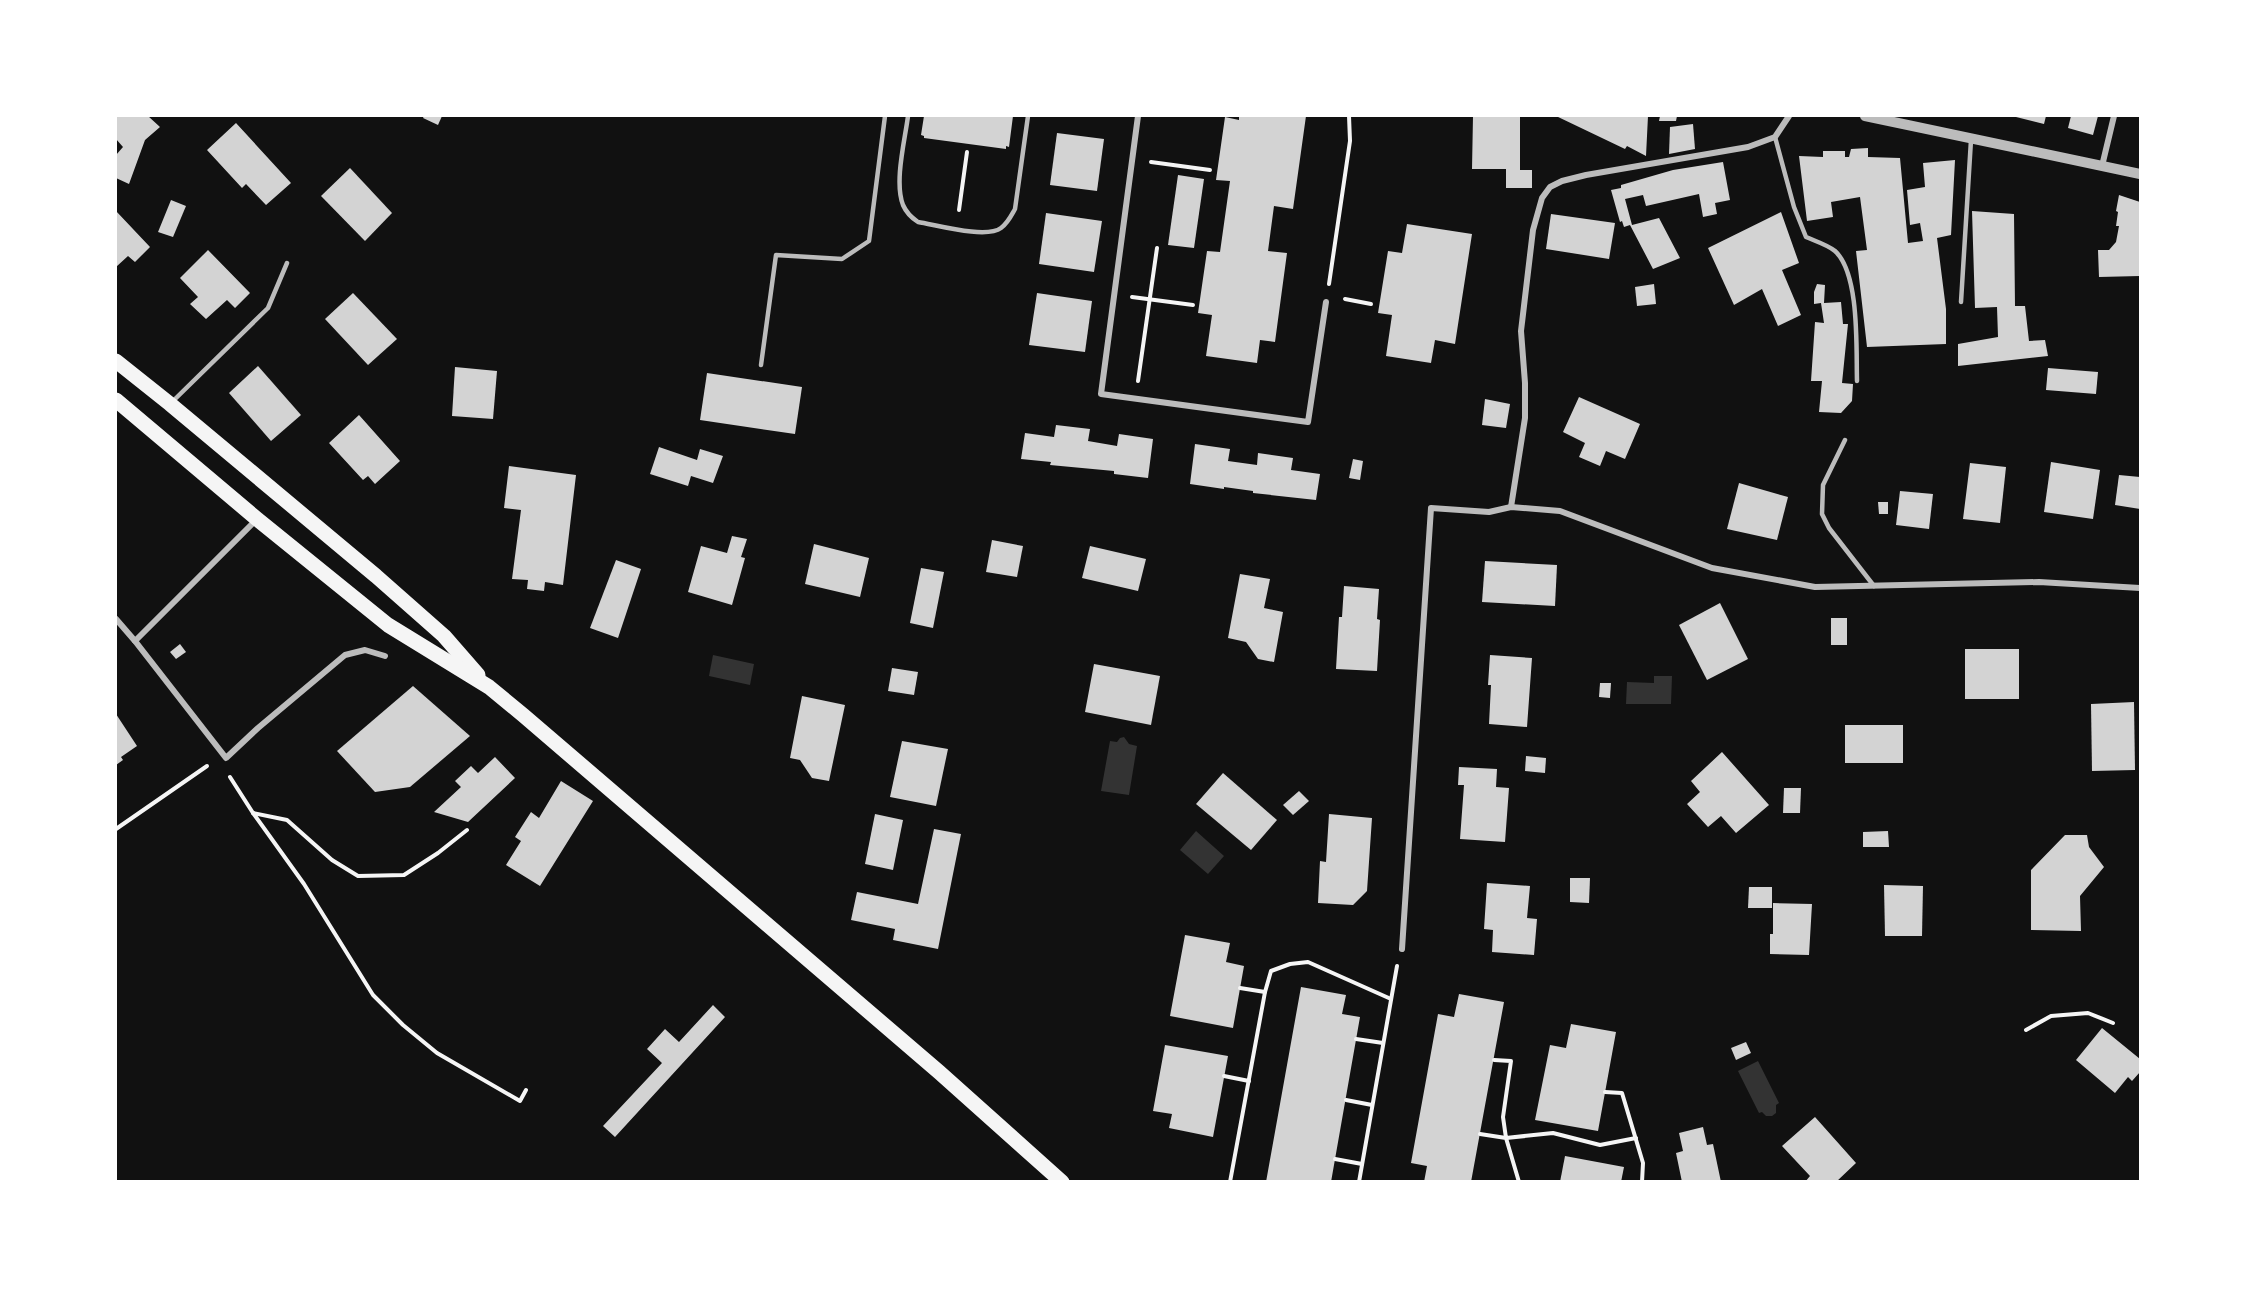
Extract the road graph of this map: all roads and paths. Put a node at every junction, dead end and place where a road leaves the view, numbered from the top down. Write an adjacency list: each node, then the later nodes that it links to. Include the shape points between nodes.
1 (885, 116): 26 (lane, via 869,241 842,259 776,255)
2 (909, 116): 16 (lane, via 900,179 903,205 918,222)
3 (1028, 116): 16 (lane, via 1015,209 1009,221 999,230)
4 (1138, 116): 12 (street)
5 (1349, 116): 21 (path, via 1350,141)
6 (1789, 116): 9 (street)
7 (1865, 116): 10 (street)
8 (2114, 116): 13 (street)
9 (1775, 137): 27 (lane, via 1806,237 1835,251 1851,278); 32 (street, via 1748,147 1586,175 1550,187 1542,198 1533,230 1521,331 1525,418)
10 (1971, 138): 13 (street); 22 (lane)
11 (967, 152): 16 (path)
12 (1132, 160): 14 (path); 19 (street)
13 (2102, 166): 15 (street)
14 (1210, 170)
15 (2140, 174)
16 (956, 228)
17 (1157, 248): 20 (path)
18 (287, 263): 30 (lane, via 268,308)
19 (1113, 295): 20 (path); 28 (street, via 1101,394)
20 (1150, 299): 24 (path); 28 (path)
21 (1326, 299): 23 (path); 28 (street, via 1308,422)
22 (1961, 302)
23 (1371, 304)
24 (1193, 305)
25 (116, 361): 30 (main road)
26 (761, 365)
27 (1857, 381)
28 (1136, 398)
29 (116, 399): 33 (main road)
30 (170, 404): 39 (main road, via 385,583 444,636)
31 (1845, 440): 34 (lane, via 1823,485 1822,514)
32 (1511, 507): 34 (street, via 1560,511 1712,568 1815,587); 44 (street, via 1489,512 1431,508)
33 (257, 519): 37 (street); 39 (main road, via 388,624)
34 (1875, 586): 35 (street, via 2039,582)
35 (2140, 588)
36 (116, 619): 37 (street)
37 (135, 641): 40 (street)
38 (386, 656): 40 (street, via 365,650 345,656)
39 (489, 687): 64 (main road)
40 (226, 758): 41 (path, via 228,774); 42 (path, via 204,768)
41 (252, 813): 43 (path, via 287,820 332,860 358,876 404,875); 55 (path, via 304,884 373,995 437,1053 520,1101)
42 (116, 829)
43 (466, 830)
44 (1402, 949): 47 (path)
45 (1240, 988): 46 (path)
46 (1265, 992): 47 (path, via 1271,971 1308,962); 54 (path)
47 (1391, 999): 51 (path)
48 (2113, 1023): 49 (path, via 2088,1013 2051,1016)
49 (2026, 1030)
50 (1356, 1039): 51 (path)
51 (1383, 1043): 58 (path)
52 (1494, 1060): 60 (path, via 1511,1061 1503,1117)
53 (1224, 1076): 54 (path)
54 (1249, 1081): 65 (path)
55 (526, 1090)
56 (1605, 1092): 61 (path, via 1622,1093)
57 (1346, 1100): 58 (path)
58 (1372, 1105): 63 (path)
59 (1480, 1134): 60 (path)
60 (1506, 1138): 61 (path, via 1553,1133 1600,1145); 67 (path)
61 (1636, 1138): 68 (path, via 1643,1163)
62 (1335, 1159): 63 (path)
63 (1362, 1164): 66 (path)
64 (1062, 1182)
65 (1230, 1182)
66 (1359, 1182)
67 (1520, 1182)
68 (1642, 1182)

